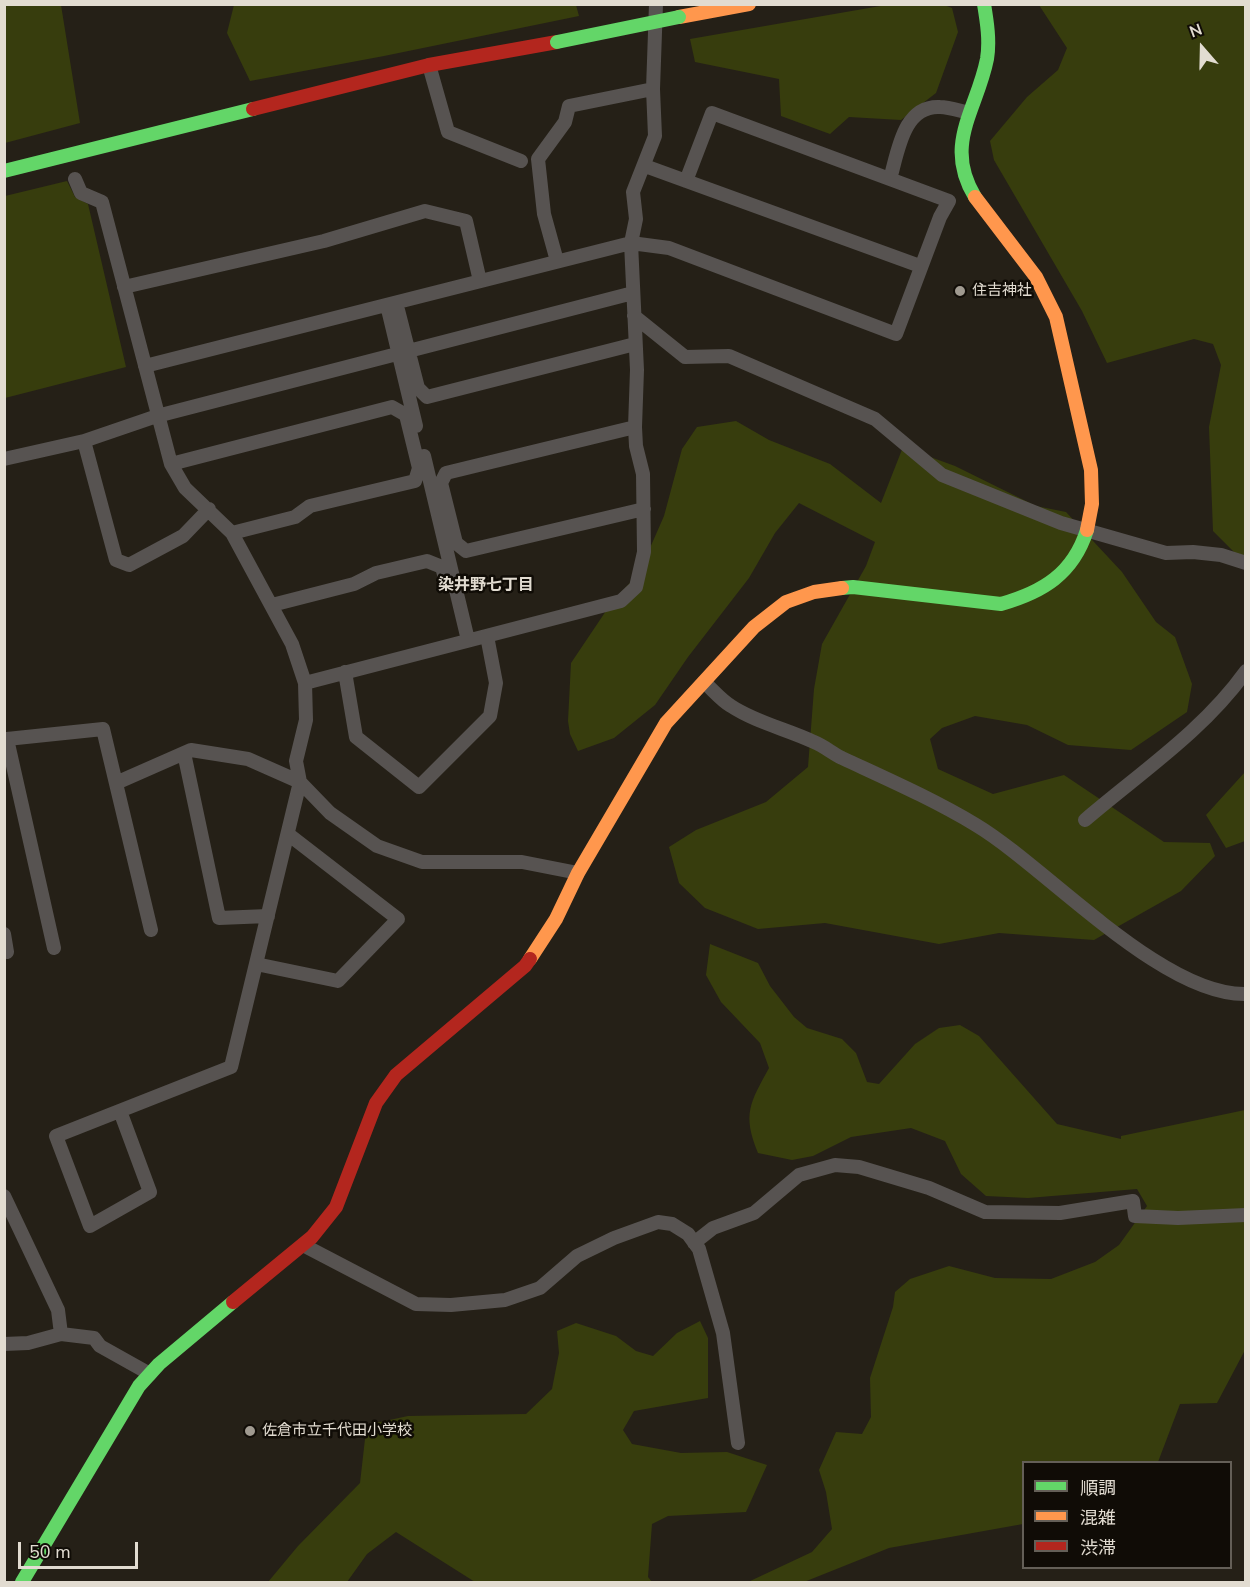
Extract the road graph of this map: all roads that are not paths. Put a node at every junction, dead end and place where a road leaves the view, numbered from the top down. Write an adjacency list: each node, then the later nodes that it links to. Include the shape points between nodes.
1 (656, 4): 5 (street)
2 (749, 4): 4 (street, bridge)
3 (984, 4): 6 (street, via 990,30 986,66)
4 (429, 65): 7 (street, via 448,132); 9 (street)
5 (653, 89): 8 (street, via 655,136); 14 (street, via 569,106 565,122 538,159 544,214)
6 (969, 113): 11 (street, via 939,106 920,112 907,124); 31 (street, via 959,143 966,177 1044,289 1058,317 1092,478)
7 (521, 161)
8 (645, 166): 12 (street); 13 (street, via 633,192 636,219)
9 (4, 171)
10 (75, 179): 17 (street, via 81,193 102,202)
11 (890, 179): 12 (street, via 712,113); 15 (street, via 949,201)
12 (686, 182): 15 (street)
13 (631, 243): 14 (street); 15 (street, via 669,248 896,334); 18 (street)
14 (557, 261): 16 (street)
15 (920, 266)
16 (480, 281): 17 (street, via 465,221 425,211 324,241); 19 (street)
17 (123, 287): 23 (street)
18 (633, 293): 20 (street); 22 (street)
19 (391, 304): 22 (street); 23 (street)
20 (634, 316): 21 (street); 31 (street, via 685,357 729,356 875,419 942,475)
21 (635, 344): 22 (street, via 427,397 418,388); 25 (street)
22 (404, 353): 24 (street); 36 (street)
23 (146, 366): 24 (street)
24 (157, 416): 26 (street); 28 (street)
25 (635, 427): 30 (street); 30 (street, via 446,473 441,483 456,543 466,551)
26 (84, 441): 27 (street); 29 (street, via 116,560 129,565 183,536)
27 (4, 459)
28 (171, 464): 29 (street, via 185,488); 32 (street, via 392,407 406,415 419,468 415,481 310,506 295,517)
29 (208, 509): 32 (street)
30 (644, 509): 35 (street, via 644,552 636,587 621,601)
31 (1089, 531): 33 (street, via 1166,553 1221,555); 39 (street, via 1082,550 1066,571 1048,588 1025,599 1001,604 853,588 814,592 786,602 754,627)
32 (232, 533): 34 (street)
33 (1245, 563)
34 (272, 605): 36 (street, via 427,561 442,567); 40 (street, via 292,644)
35 (487, 636): 36 (street); 38 (street, via 495,683 490,716 418,787 356,736)
36 (464, 641): 38 (street)
37 (1245, 671): 44 (street, via 1197,728)
38 (345, 672): 40 (street)
39 (704, 682): 46 (street, via 666,723); 53 (street, via 730,705 760,721 816,742 978,826 1091,915 1177,974 1209,987)
40 (305, 683): 42 (street, via 306,720 296,761)
41 (184, 753): 42 (street, via 192,750 248,759); 43 (street); 47 (street, via 219,918)
42 (300, 782): 45 (street); 46 (street, via 330,813 377,846 422,862 522,862)
43 (116, 783): 48 (street); 50 (street, via 104,729 7,739)
44 (1085, 819)
45 (288, 834): 47 (street); 52 (street, via 398,919 338,981)
46 (578, 873): 58 (street, via 556,919 525,966 396,1075 376,1104 336,1207)
47 (268, 916): 52 (street)
48 (151, 930)
49 (4, 934): 51 (street)
50 (54, 948)
51 (7, 952)
52 (256, 964): 54 (street, via 231,1067)
53 (1245, 994)
54 (120, 1111): 54 (street, via 56,1136 90,1227 150,1192)
55 (4, 1196): 59 (street, via 58,1310)
56 (1245, 1215): 57 (street, via 1135,1216 1133,1201 1060,1213 985,1212 929,1188 859,1167 835,1165 799,1175 754,1213 713,1228)
57 (694, 1243): 58 (street, via 672,1224 658,1222 577,1256 540,1288 505,1300 451,1305 416,1304); 62 (street, via 723,1333)
58 (303, 1245): 61 (street)
59 (61, 1334): 60 (street, via 28,1343); 61 (street, via 94,1338 100,1346)
60 (4, 1344)
61 (150, 1374): 63 (street, via 139,1386)
62 (738, 1443)
63 (22, 1582)

